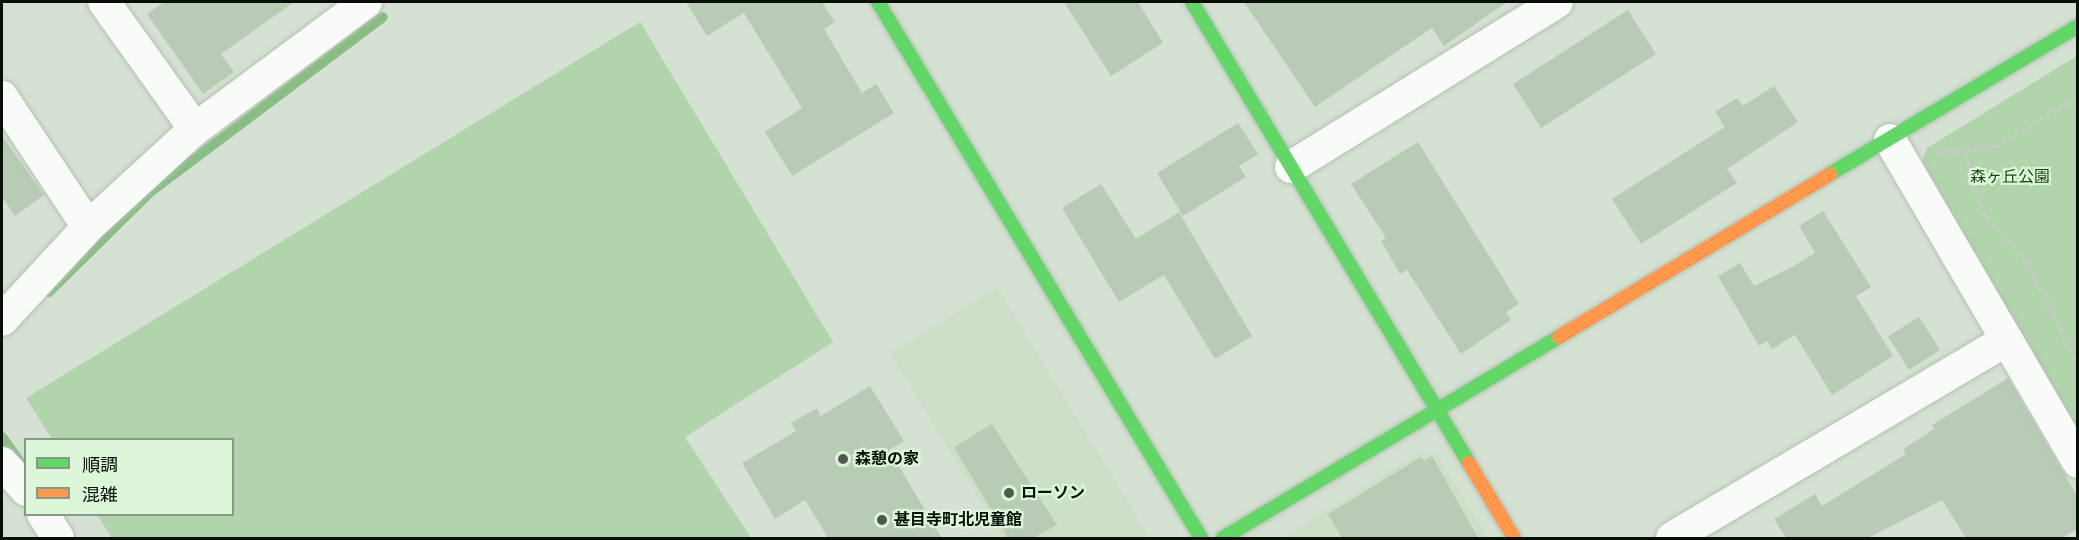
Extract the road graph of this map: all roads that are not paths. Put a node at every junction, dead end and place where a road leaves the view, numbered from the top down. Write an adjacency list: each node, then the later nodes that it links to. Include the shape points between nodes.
1 (104, 2): 8 (street)
2 (366, 2): 8 (street)
3 (879, 2): 20 (street)
4 (1192, 2): 10 (street)
5 (1557, 2): 10 (street)
6 (2078, 26): 9 (street)
7 (2, 97): 11 (street)
8 (195, 129): 11 (street)
9 (1890, 140): 13 (street); 14 (street)
10 (1291, 167): 14 (street)
11 (88, 227): 12 (street)
12 (2, 320)
13 (2007, 340): 15 (street); 23 (street)
14 (1437, 409): 21 (street); 22 (street)
15 (2078, 462)
16 (2, 463): 17 (street)
17 (24, 488)
18 (44, 516): 19 (street)
19 (58, 538)
20 (1201, 538)
21 (1223, 538)
22 (1514, 538)
23 (1672, 538)

